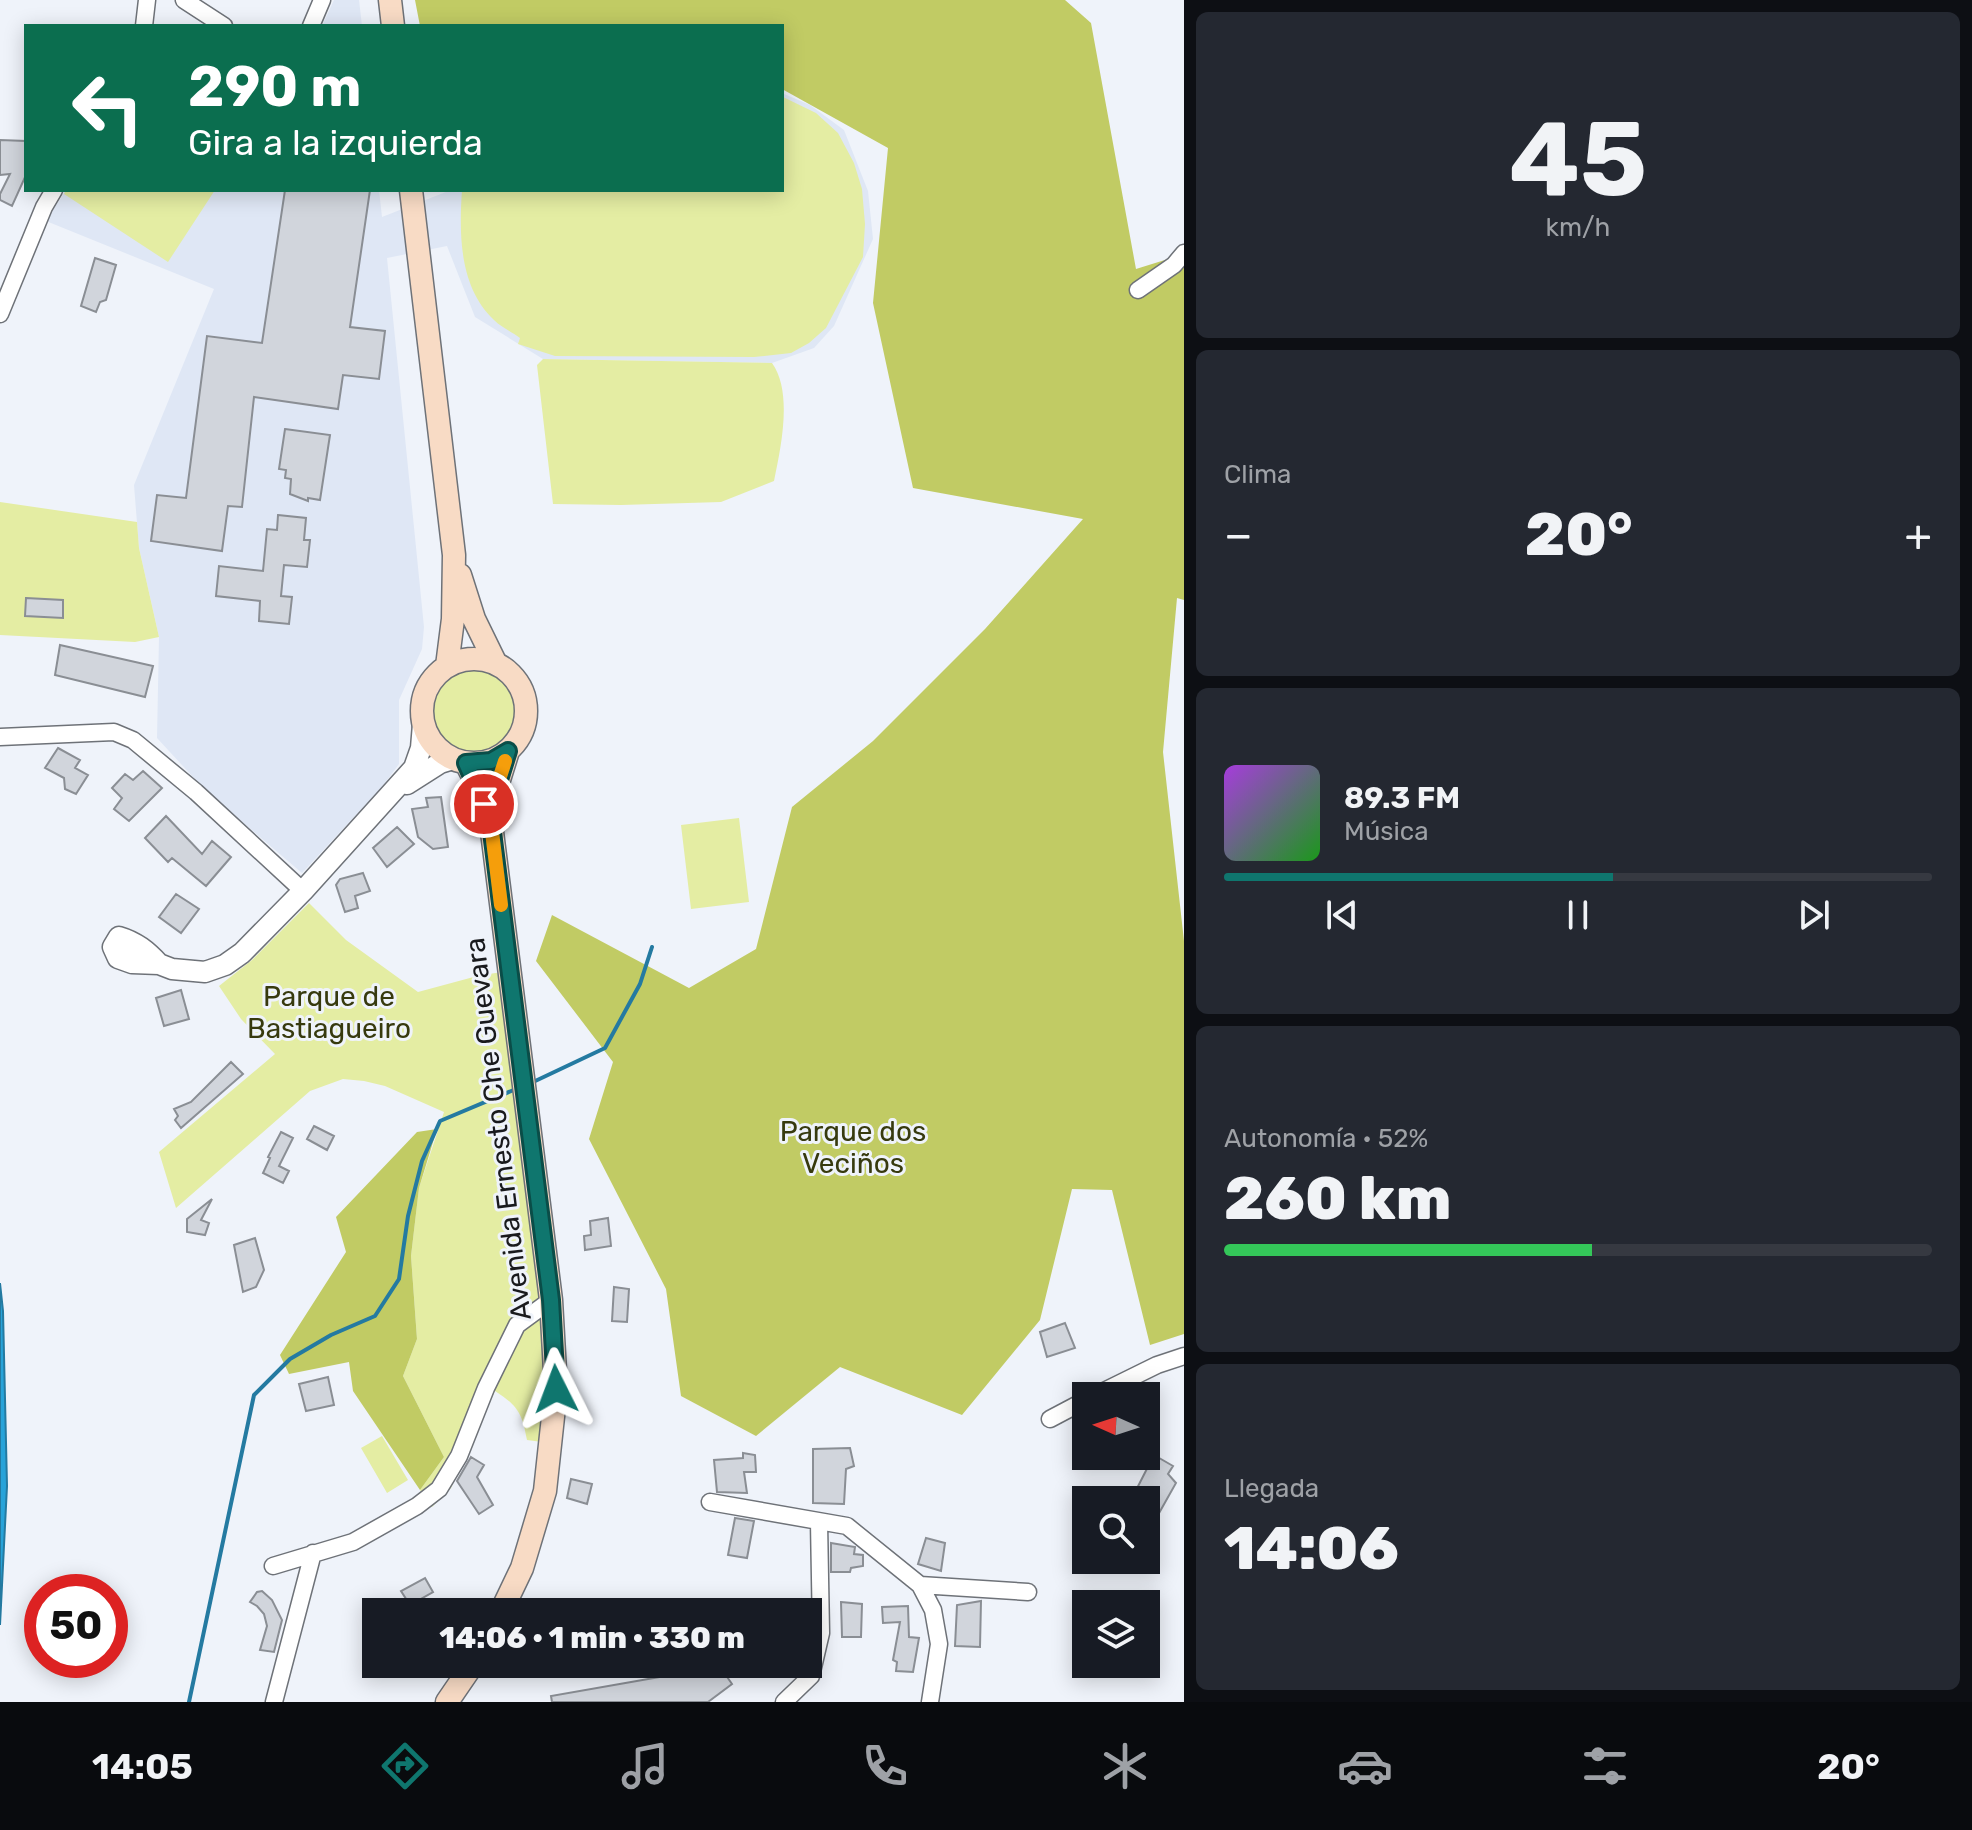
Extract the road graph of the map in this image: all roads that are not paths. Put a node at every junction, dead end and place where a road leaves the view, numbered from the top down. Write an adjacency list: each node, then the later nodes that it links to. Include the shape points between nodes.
1 (147, 0): 5 (street)
2 (184, 0): 6 (street)
3 (322, 0): 7 (street)
4 (390, 0): 8 (main road)
5 (144, 24)
6 (221, 24)
7 (312, 24)
8 (393, 24)
9 (53, 192): 13 (street)
10 (411, 192): 14 (main road)
11 (1184, 253): 12 (street)
12 (1138, 290)
13 (0, 314)
14 (454, 555): 15 (main road, via 474,619); 16 (main road)
15 (495, 662): 16 (main road, via 472,658); 19 (main road, via 525,692 527,712 519,738)
16 (447, 666): 17 (main road, via 424,697)
17 (423, 724): 20 (main road, via 438,749); 21 (street, via 415,767)
18 (0, 737): 23 (street, via 114,732 133,740)
19 (508, 751): 20 (main road, via 491,761); 22 (main road, Avenida Ernesto Che Guevara)
20 (459, 761): 21 (street, via 440,763); 22 (main road, Avenida Ernesto Che Guevara, via 477,784)
21 (397, 790): 23 (street)
22 (491, 824): 25 (main road, Avenida Ernesto Che Guevara)
23 (303, 891): 24 (street, via 225,965 205,972)
24 (159, 964)
25 (551, 1300): 32 (street, via 517,1325 439,1489 353,1542); 36 (main road, Avenida Ernesto Che Guevara, via 556,1389 545,1491)
26 (1184, 1356): 27 (street)
27 (1122, 1382)
28 (1072, 1407): 29 (street)
29 (1050, 1419)
30 (710, 1502): 31 (street)
31 (819, 1522): 34 (street, via 847,1526); 40 (street, via 821,1633 811,1676)
32 (313, 1553): 33 (street); 38 (street)
33 (273, 1566)
34 (920, 1585): 35 (street); 41 (street, via 933,1610 939,1644)
35 (1028, 1592)
36 (508, 1598)
37 (463, 1678): 39 (main road)
38 (274, 1702)
39 (447, 1702)
40 (784, 1702)
41 (930, 1702)

